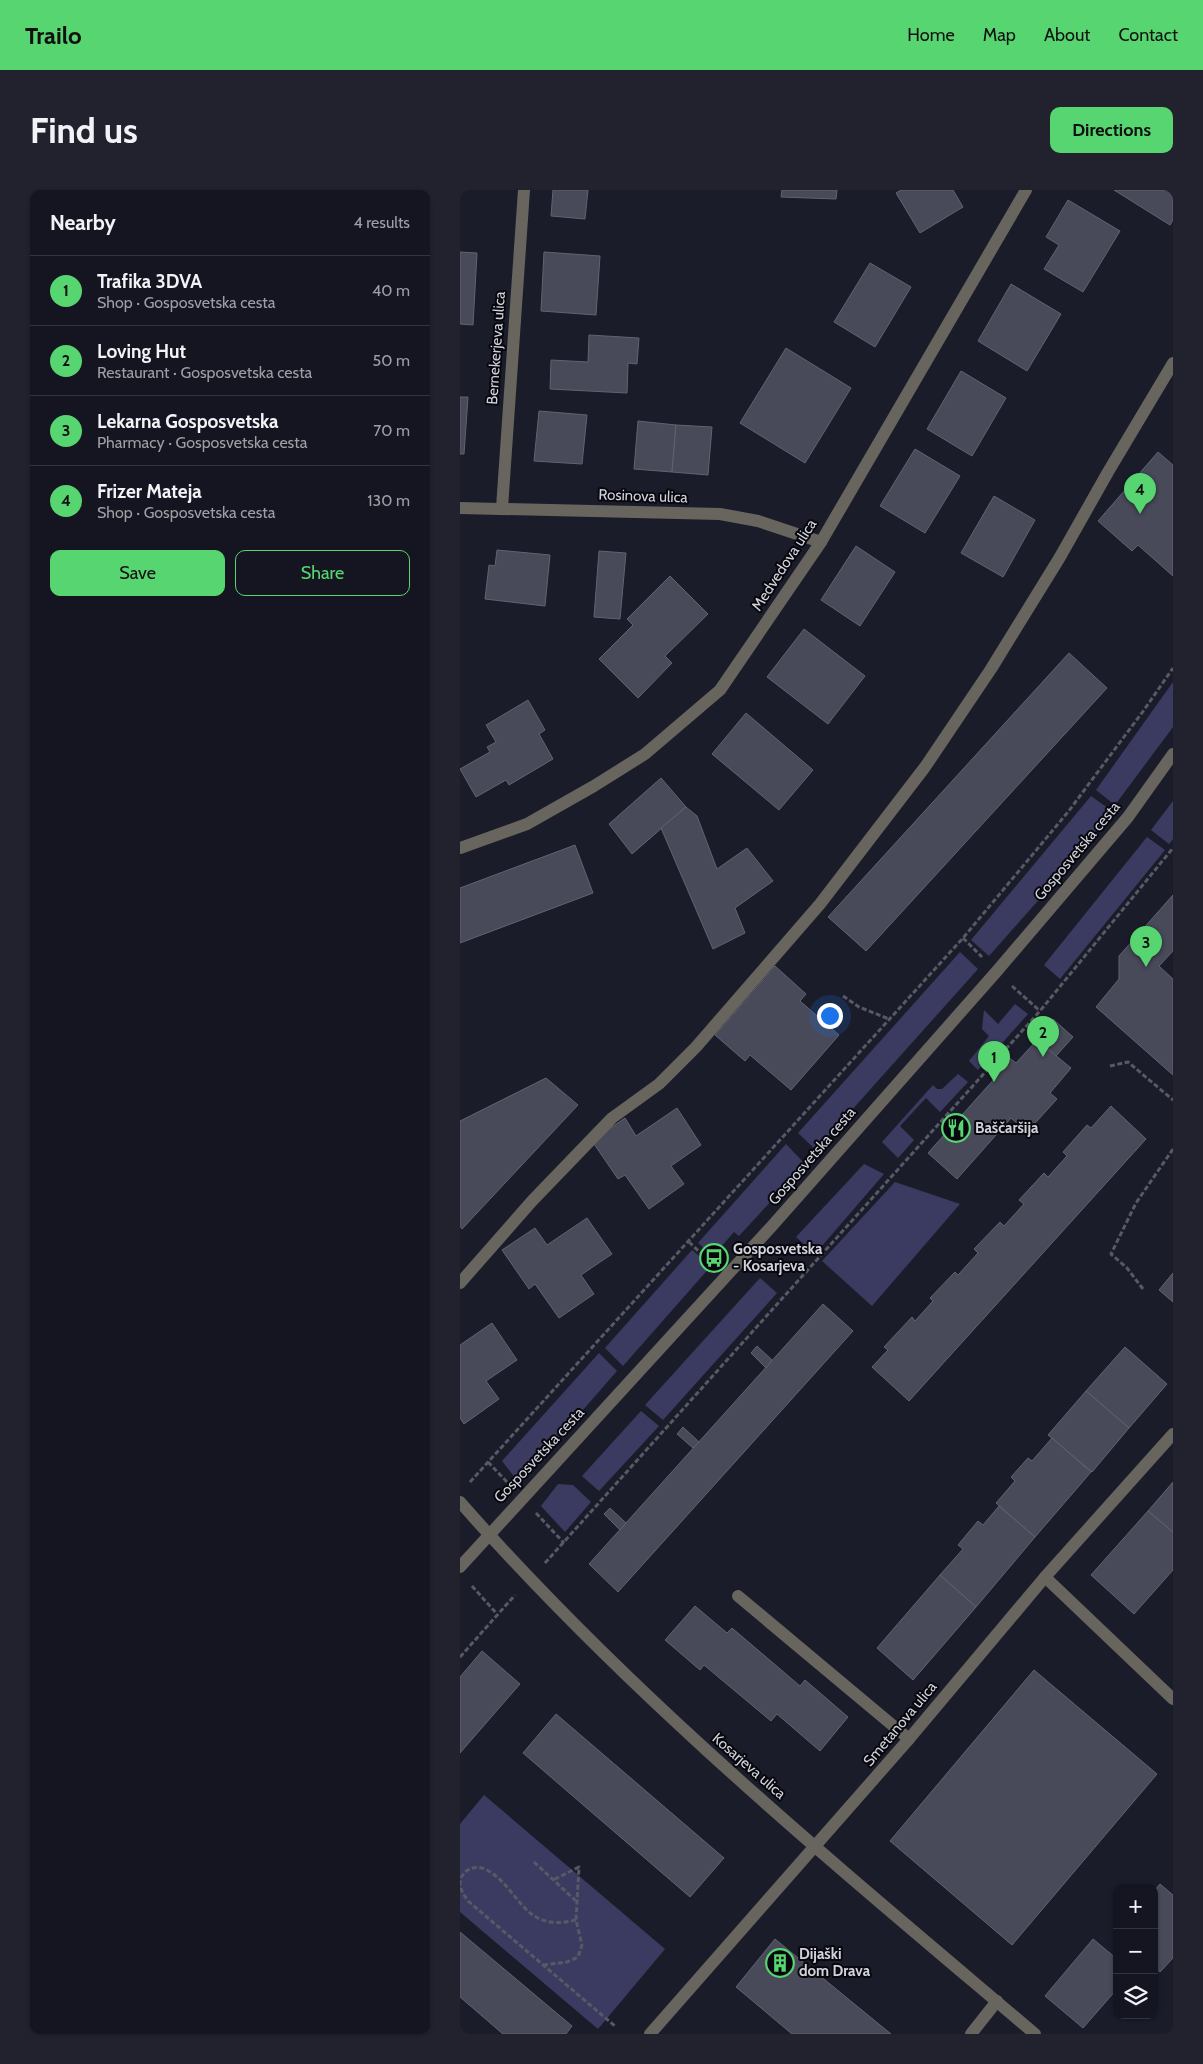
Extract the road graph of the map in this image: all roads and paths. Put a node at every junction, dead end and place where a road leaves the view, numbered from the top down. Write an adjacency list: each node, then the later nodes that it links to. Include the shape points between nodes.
1 (524, 190): 5 (street, Bernekerjeva ulica)
2 (1026, 190): 6 (street, Medvedova ulica)
3 (1173, 363): 22 (street, via 991,669 925,767 820,904 696,1047 659,1084 612,1118)
4 (460, 508): 5 (street, Rosinova ulica)
5 (502, 508): 6 (street, Rosinova ulica, via 720,514 758,521)
6 (821, 542): 9 (street, Medvedova ulica, via 720,690 657,744 601,782 527,824)
7 (1173, 668): 11 (path, via 1068,812)
8 (1173, 754): 21 (street, Gosposvetska cesta, via 1128,817 997,971)
9 (460, 848)
10 (1173, 848): 15 (path)
11 (963, 938): 12 (path); 16 (path)
12 (986, 961)
13 (1008, 982): 15 (path)
14 (843, 996): 16 (path, via 859,1008)
15 (1040, 1011): 28 (path)
16 (889, 1019): 20 (path)
17 (1110, 1066): 18 (path, via 1128,1062)
18 (1173, 1100)
19 (1173, 1149): 23 (path, via 1136,1203 1111,1254 1127,1268)
20 (689, 1242): 21 (path); 25 (path)
21 (725, 1276): 27 (street, Gosposvetska cesta)
22 (460, 1282)
23 (1142, 1289)
24 (1173, 1434): 30 (street, Smetanova ulica)
25 (466, 1486)
26 (460, 1502): 27 (street, Kosarjeva ulica)
27 (488, 1534): 29 (street, Gosposvetska cesta); 38 (street, Kosarjeva ulica, via 656,1706)
28 (548, 1560)
29 (460, 1567)
30 (1045, 1577): 36 (street); 37 (street, Smetanova ulica)
31 (466, 1579): 34 (path)
32 (738, 1596): 37 (street)
33 (513, 1597): 34 (path)
34 (497, 1614): 35 (path)
35 (460, 1657)
36 (1173, 1699)
37 (909, 1739): 38 (street, Smetanova ulica)
38 (815, 1846): 44 (street, Kosarjeva ulica); 46 (street, Smetanova ulica)
39 (534, 1862): 40 (path)
40 (553, 1880): 41 (path); 41 (path, via 579,1867)
41 (577, 1901): 42 (path)
42 (576, 1920): 43 (path, via 582,1945 578,1957); 43 (path, via 550,1922 537,1917 524,1909 496,1876 483,1868 464,1872 460,1881 468,1901)
43 (543, 1965): 45 (path)
44 (996, 2001): 47 (street); 48 (street, Kosarjeva ulica)
45 (616, 2027)
46 (650, 2034)
47 (971, 2034)
48 (1035, 2034)

